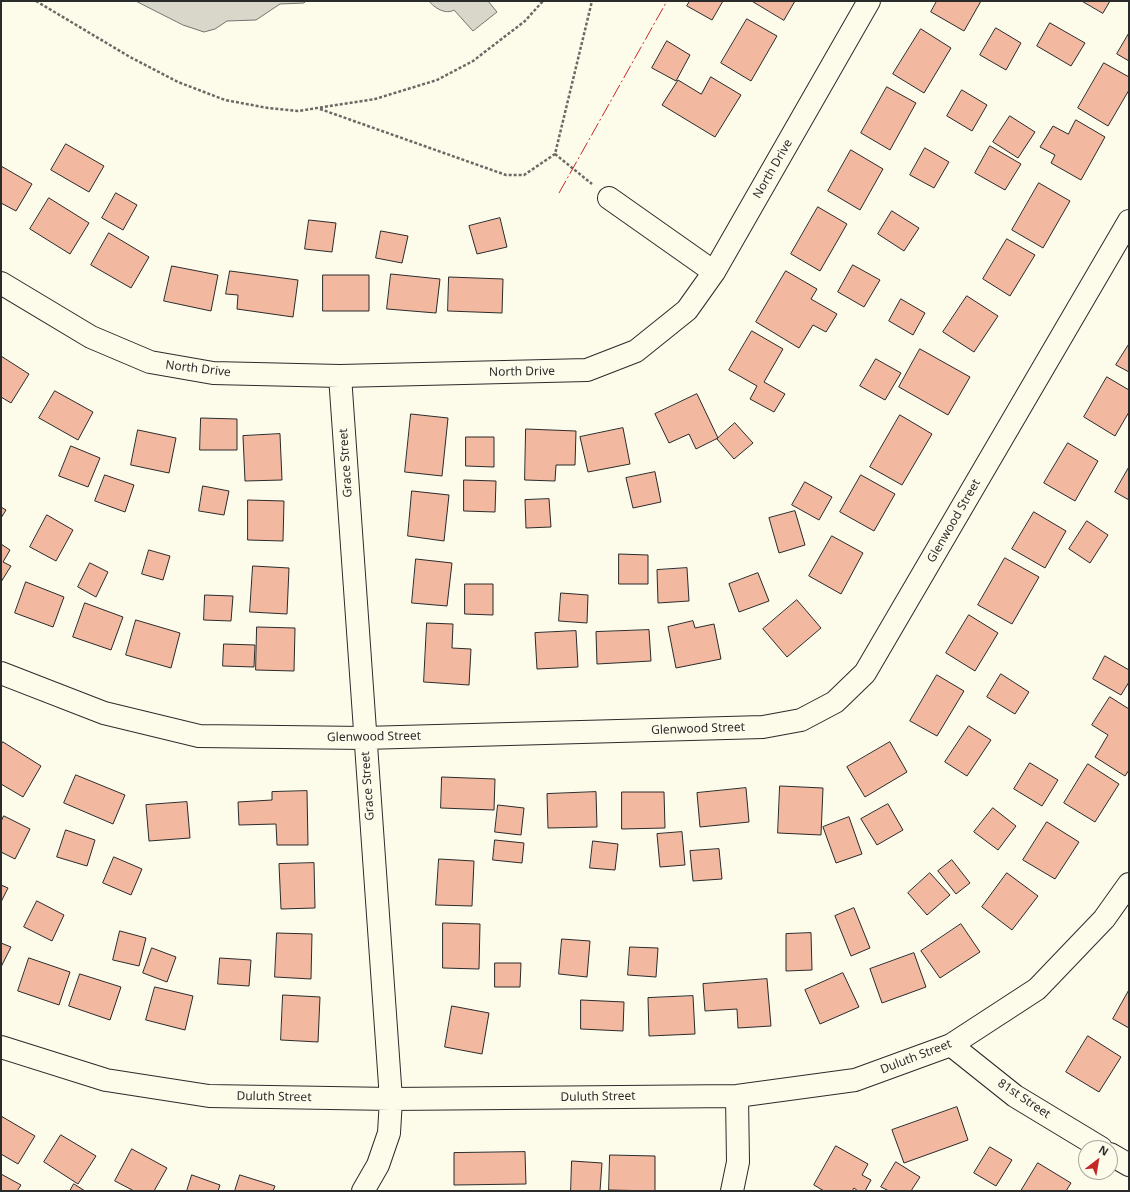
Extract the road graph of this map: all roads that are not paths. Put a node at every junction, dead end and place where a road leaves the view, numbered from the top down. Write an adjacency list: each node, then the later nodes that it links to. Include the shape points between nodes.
1 (869, 1): 4 (street, North Drive)
2 (609, 198): 4 (street)
3 (1129, 221): 8 (street, Glenwood Street, via 865,673 835,702 801,720 763,727)
4 (714, 272): 6 (street, North Drive, via 687,310 636,351 587,370)
5 (1, 283): 6 (street, North Drive, via 91,337 150,362 213,373)
6 (340, 376): 8 (street, Grace Street)
7 (1, 673): 8 (street, Glenwood Street, via 104,713 199,736)
8 (364, 738): 13 (street, Grace Street)
9 (1129, 884): 10 (street, Duluth Street, via 1104,919 1037,989)
10 (951, 1045): 12 (street, Duluth Street, via 854,1080); 14 (street, 81st Street, via 1015,1096)
11 (1, 1047): 13 (street, Duluth Street, via 106,1080 209,1096)
12 (737, 1096): 13 (street, Duluth Street); 18 (street, via 738,1162)
13 (391, 1099): 17 (street, Grace Street, via 389,1133 378,1165)
14 (1088, 1140)
15 (1118, 1159): 16 (street)
16 (1129, 1165)
17 (363, 1191)
18 (732, 1191)

